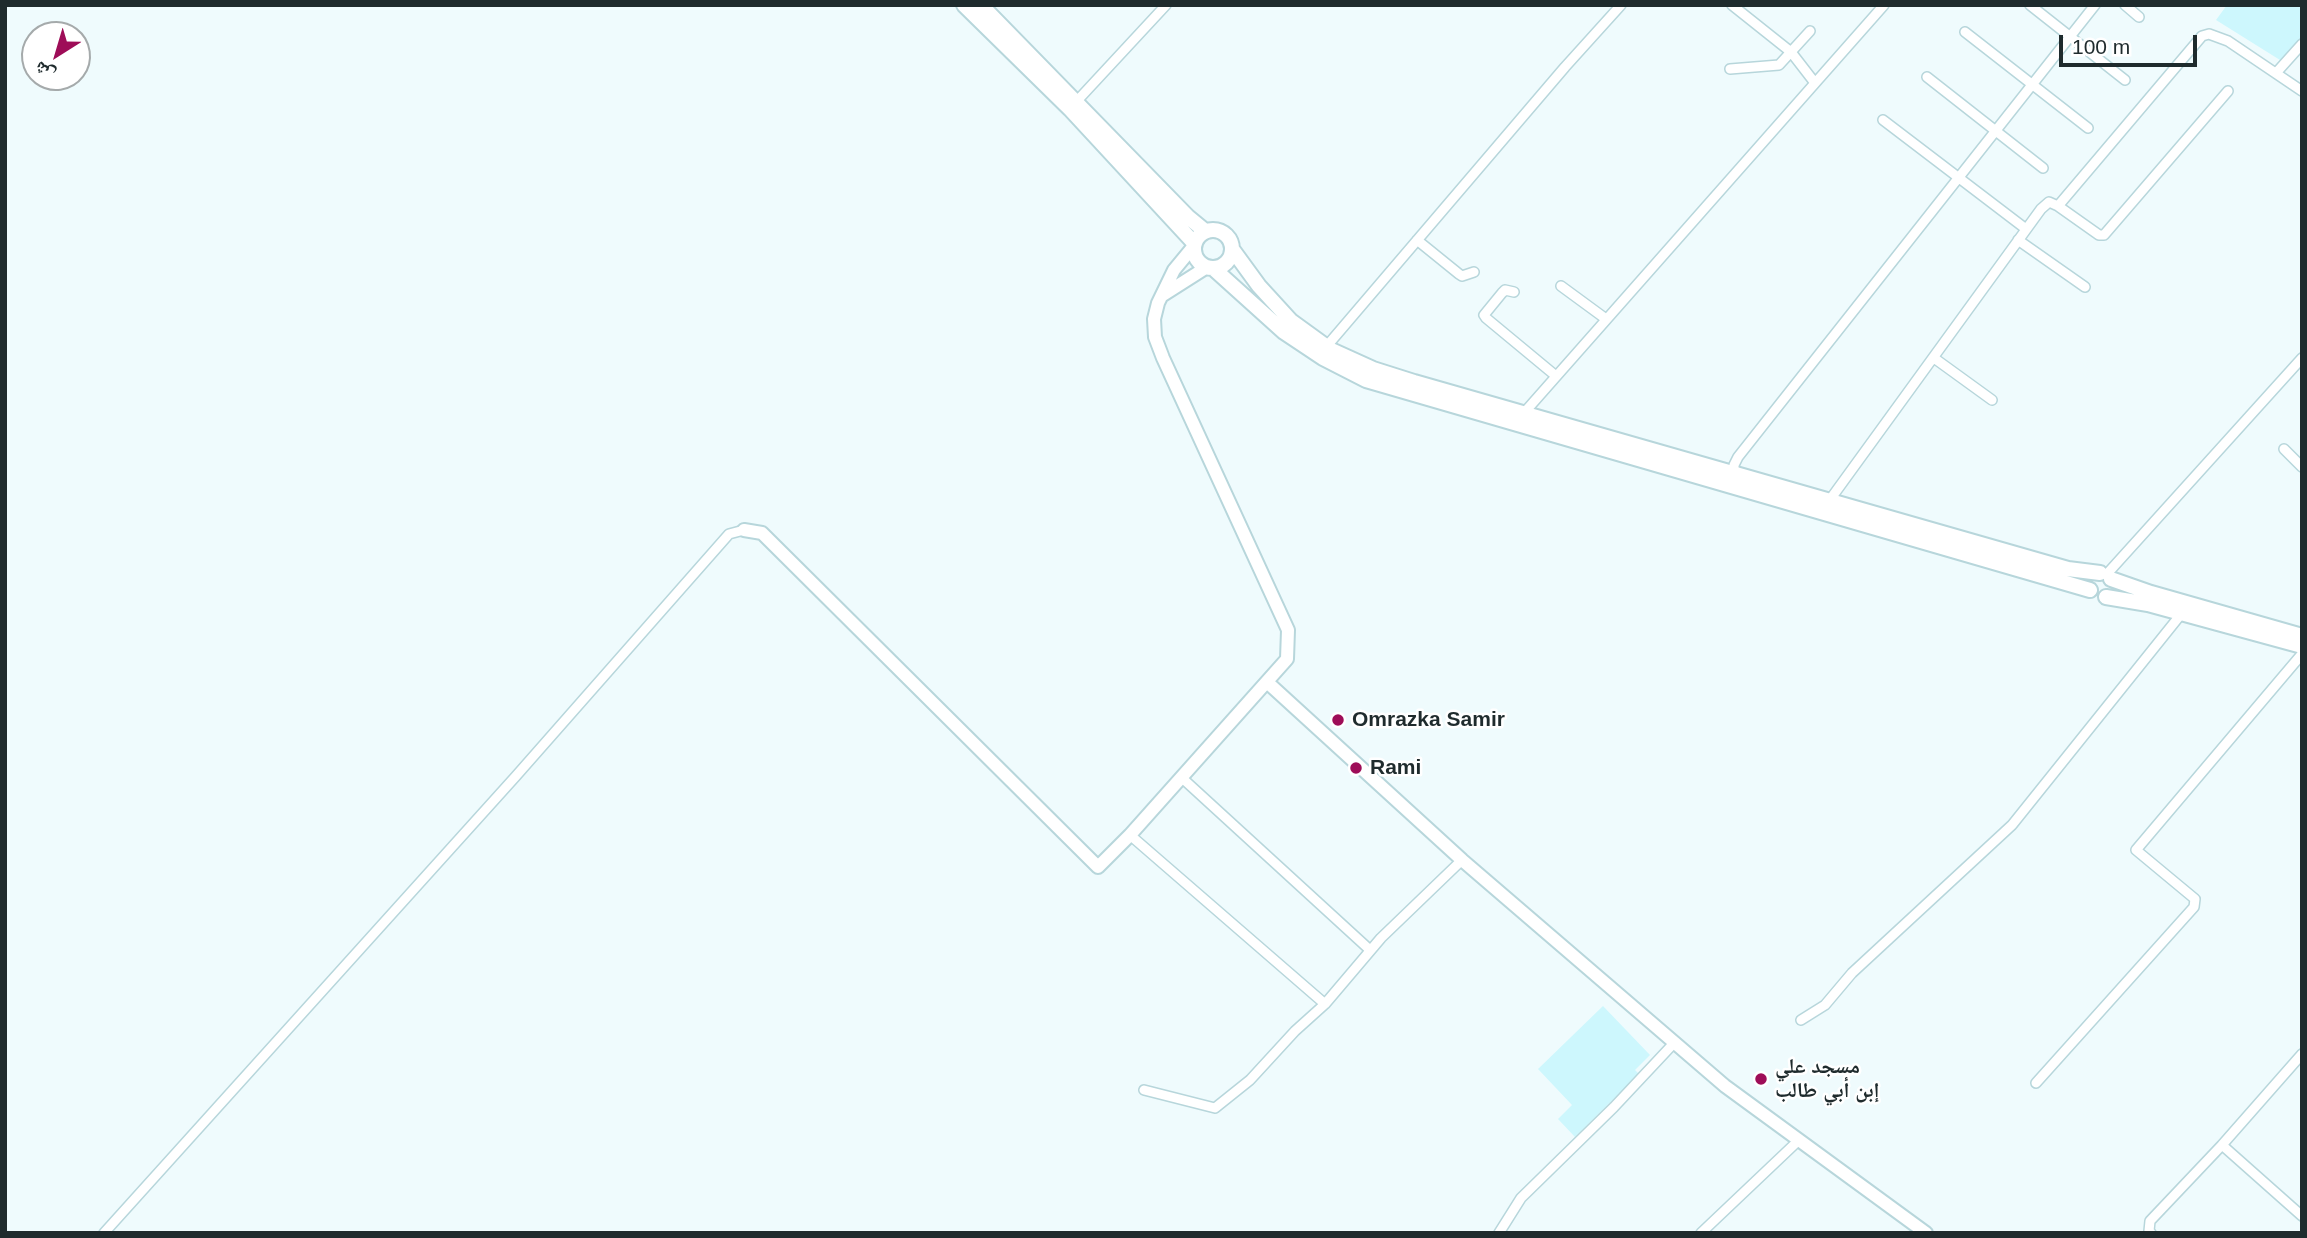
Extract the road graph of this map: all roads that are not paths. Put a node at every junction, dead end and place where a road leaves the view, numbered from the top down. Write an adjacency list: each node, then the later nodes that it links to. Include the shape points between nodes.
1 (964, 5): 35 (highway, via 1070,109)
2 (981, 5): 24 (highway)
3 (1166, 5): 24 (street)
4 (1621, 5): 33 (street)
5 (1732, 5): 15 (street)
6 (1884, 5): 20 (street)
7 (2030, 5): 13 (street)
8 (2095, 5): 13 (street)
9 (2124, 5): 10 (street)
10 (2139, 17)
11 (1810, 31): 15 (street)
12 (1965, 32): 21 (street)
13 (2070, 37): 19 (street); 21 (street)
14 (2302, 44): 17 (street)
15 (1791, 52): 16 (street, via 1779,65); 20 (street)
16 (1730, 69)
17 (2276, 73): 23 (street); 30 (street, via 2228,41 2202,36)
18 (1927, 77): 27 (street)
19 (2125, 80)
20 (1815, 83): 43 (street)
21 (2032, 84): 26 (street); 27 (street)
22 (2228, 91): 30 (street, via 2104,235)
23 (2302, 91)
24 (1076, 102): 32 (highway)
25 (1882, 120): 29 (street)
26 (2088, 128)
27 (1996, 131): 28 (street); 29 (street)
28 (2043, 167)
29 (1959, 177): 31 (street); 52 (street, via 1738,457)
30 (2058, 206): 31 (street, via 2045,204)
31 (2026, 229): 34 (street)
32 (1205, 231): 35 (highway); 36 (highway, via 1223,233)
33 (1417, 240): 38 (street, via 1459,274); 44 (street)
34 (2018, 240): 40 (street); 45 (street)
35 (1194, 245): 37 (highway, via 1197,260); 42 (main road, via 1174,270)
36 (1232, 249): 37 (highway, via 1226,262); 44 (highway, via 1281,311)
37 (1210, 267): 42 (main road); 56 (highway, via 1284,331 1366,380)
38 (1474, 272)
39 (1561, 286): 43 (street)
40 (2085, 287)
41 (1514, 292): 47 (street, via 1505,290 1484,315)
42 (1163, 295): 62 (main road, via 1154,319 1163,358 1289,630 1287,659)
43 (1606, 319): 47 (street)
44 (1326, 347): 49 (highway, via 1393,376)
45 (1934, 358): 48 (street); 53 (street)
46 (2302, 358): 55 (street)
47 (1556, 376): 49 (street)
48 (1992, 400)
49 (1523, 414): 52 (highway)
50 (2284, 449): 51 (street)
51 (2302, 467)
52 (1734, 474): 53 (highway)
53 (1829, 501): 55 (highway)
54 (744, 530): 64 (main road, via 762,533 1098,867); 76 (street, via 729,534)
55 (2106, 576): 56 (highway, via 2090,580); 57 (highway, via 2113,587); 59 (highway)
56 (2090, 590): 57 (highway)
57 (2106, 597): 58 (highway)
58 (2182, 613): 60 (highway); 68 (street, via 2012,825 1852,973 1825,1005)
59 (2302, 636)
60 (2302, 646)
61 (2302, 654): 71 (street, via 2136,850 2195,899 2194,907)
62 (1267, 682): 63 (main road); 65 (main road)
63 (1181, 777): 64 (main road); 66 (street)
64 (1130, 835): 67 (street)
65 (1462, 860): 66 (street); 69 (main road)
66 (1370, 950): 67 (street)
67 (1325, 1004): 72 (street, via 1250,1080 1215,1108)
68 (1801, 1020)
69 (1675, 1042): 73 (main road, via 1725,1086); 77 (street, via 1521,1198)
70 (2302, 1054): 74 (street)
71 (2036, 1083)
72 (1144, 1090)
73 (1799, 1140): 78 (street); 79 (main road)
74 (2222, 1145): 75 (street); 80 (street, via 2150,1221)
75 (2302, 1216)
76 (104, 1233)
77 (1499, 1233)
78 (1701, 1233)
79 (1926, 1233)
80 (2151, 1233)

